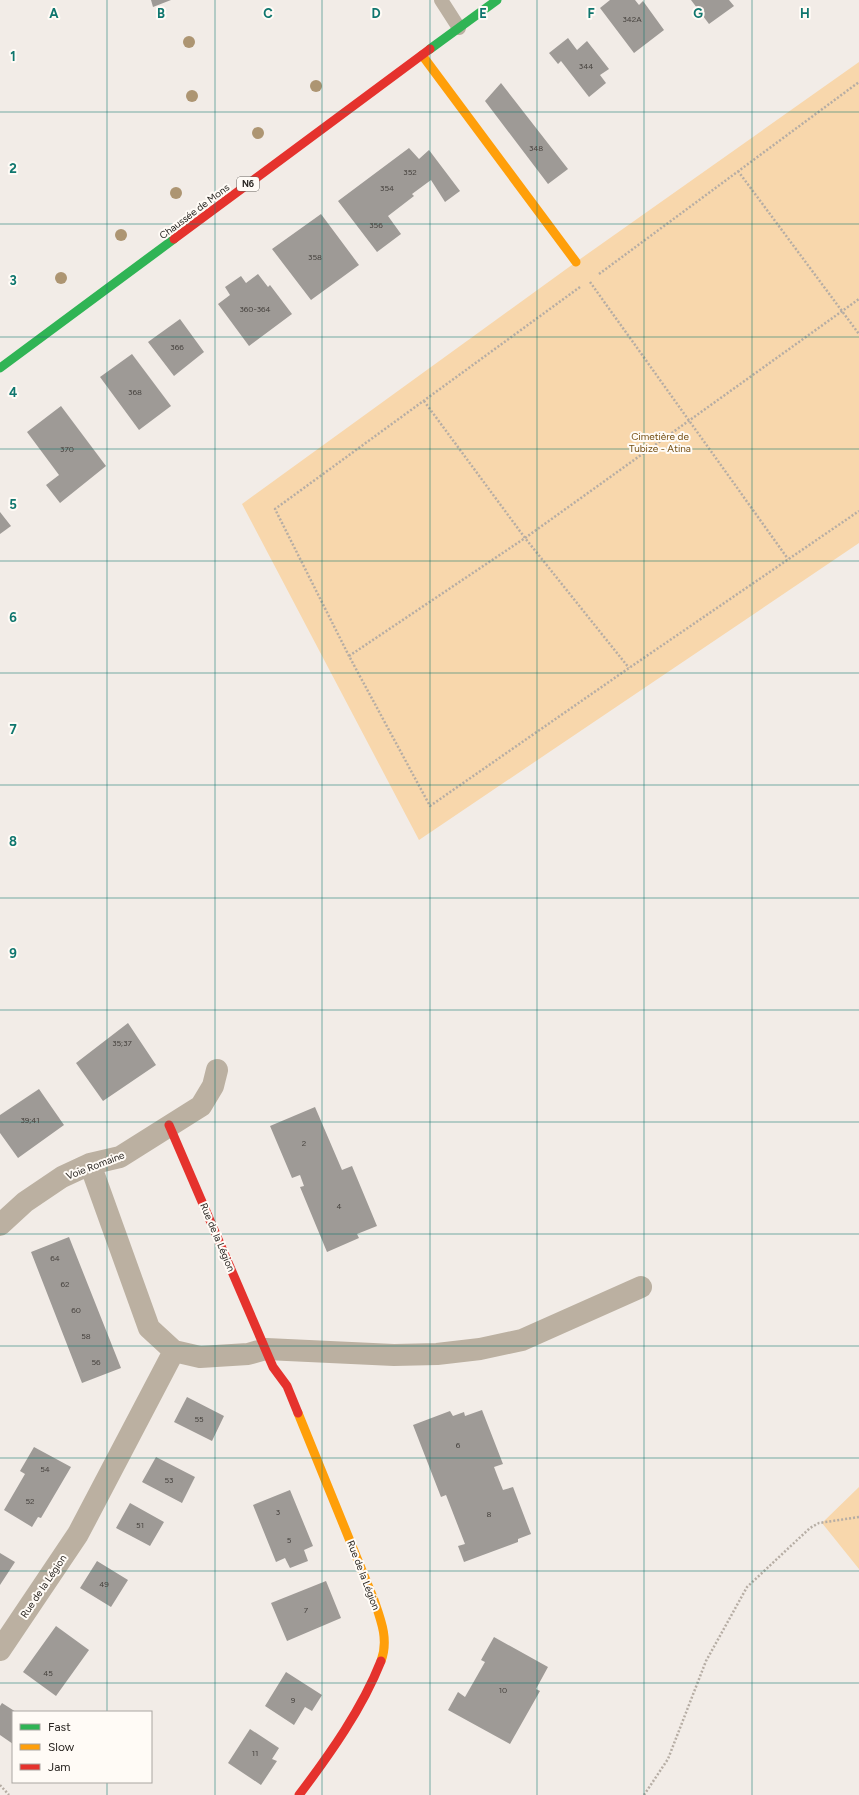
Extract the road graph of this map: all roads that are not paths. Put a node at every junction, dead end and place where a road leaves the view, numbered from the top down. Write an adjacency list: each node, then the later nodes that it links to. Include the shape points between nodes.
1 (441, 0): 3 (lane)
2 (497, 0): 3 (street, Chaussée de Mons / N6)
3 (459, 28): 4 (street, Chaussée de Mons / N6)
4 (422, 55): 5 (street); 6 (street, Chaussée de Mons / N6)
5 (576, 262)
6 (0, 368)
7 (217, 1070): 8 (street, Voie Romaine, via 213,1086 202,1106)
8 (169, 1125): 9 (street, Voie Romaine, via 120,1157); 12 (street, Rue de la Légion)
9 (90, 1164): 10 (street, Voie Romaine, via 62,1177); 13 (street, via 150,1328)
10 (0, 1224)
11 (641, 1287): 12 (street, via 522,1340 480,1349 394,1355)
12 (266, 1348): 13 (street, via 248,1354 200,1357); 15 (street, Rue de la Légion, via 273,1367 287,1386 384,1630 384,1653 371,1687 324,1762)
13 (174, 1351): 14 (street, Rue de la Légion, via 78,1534)
14 (0, 1650)
15 (299, 1795)

